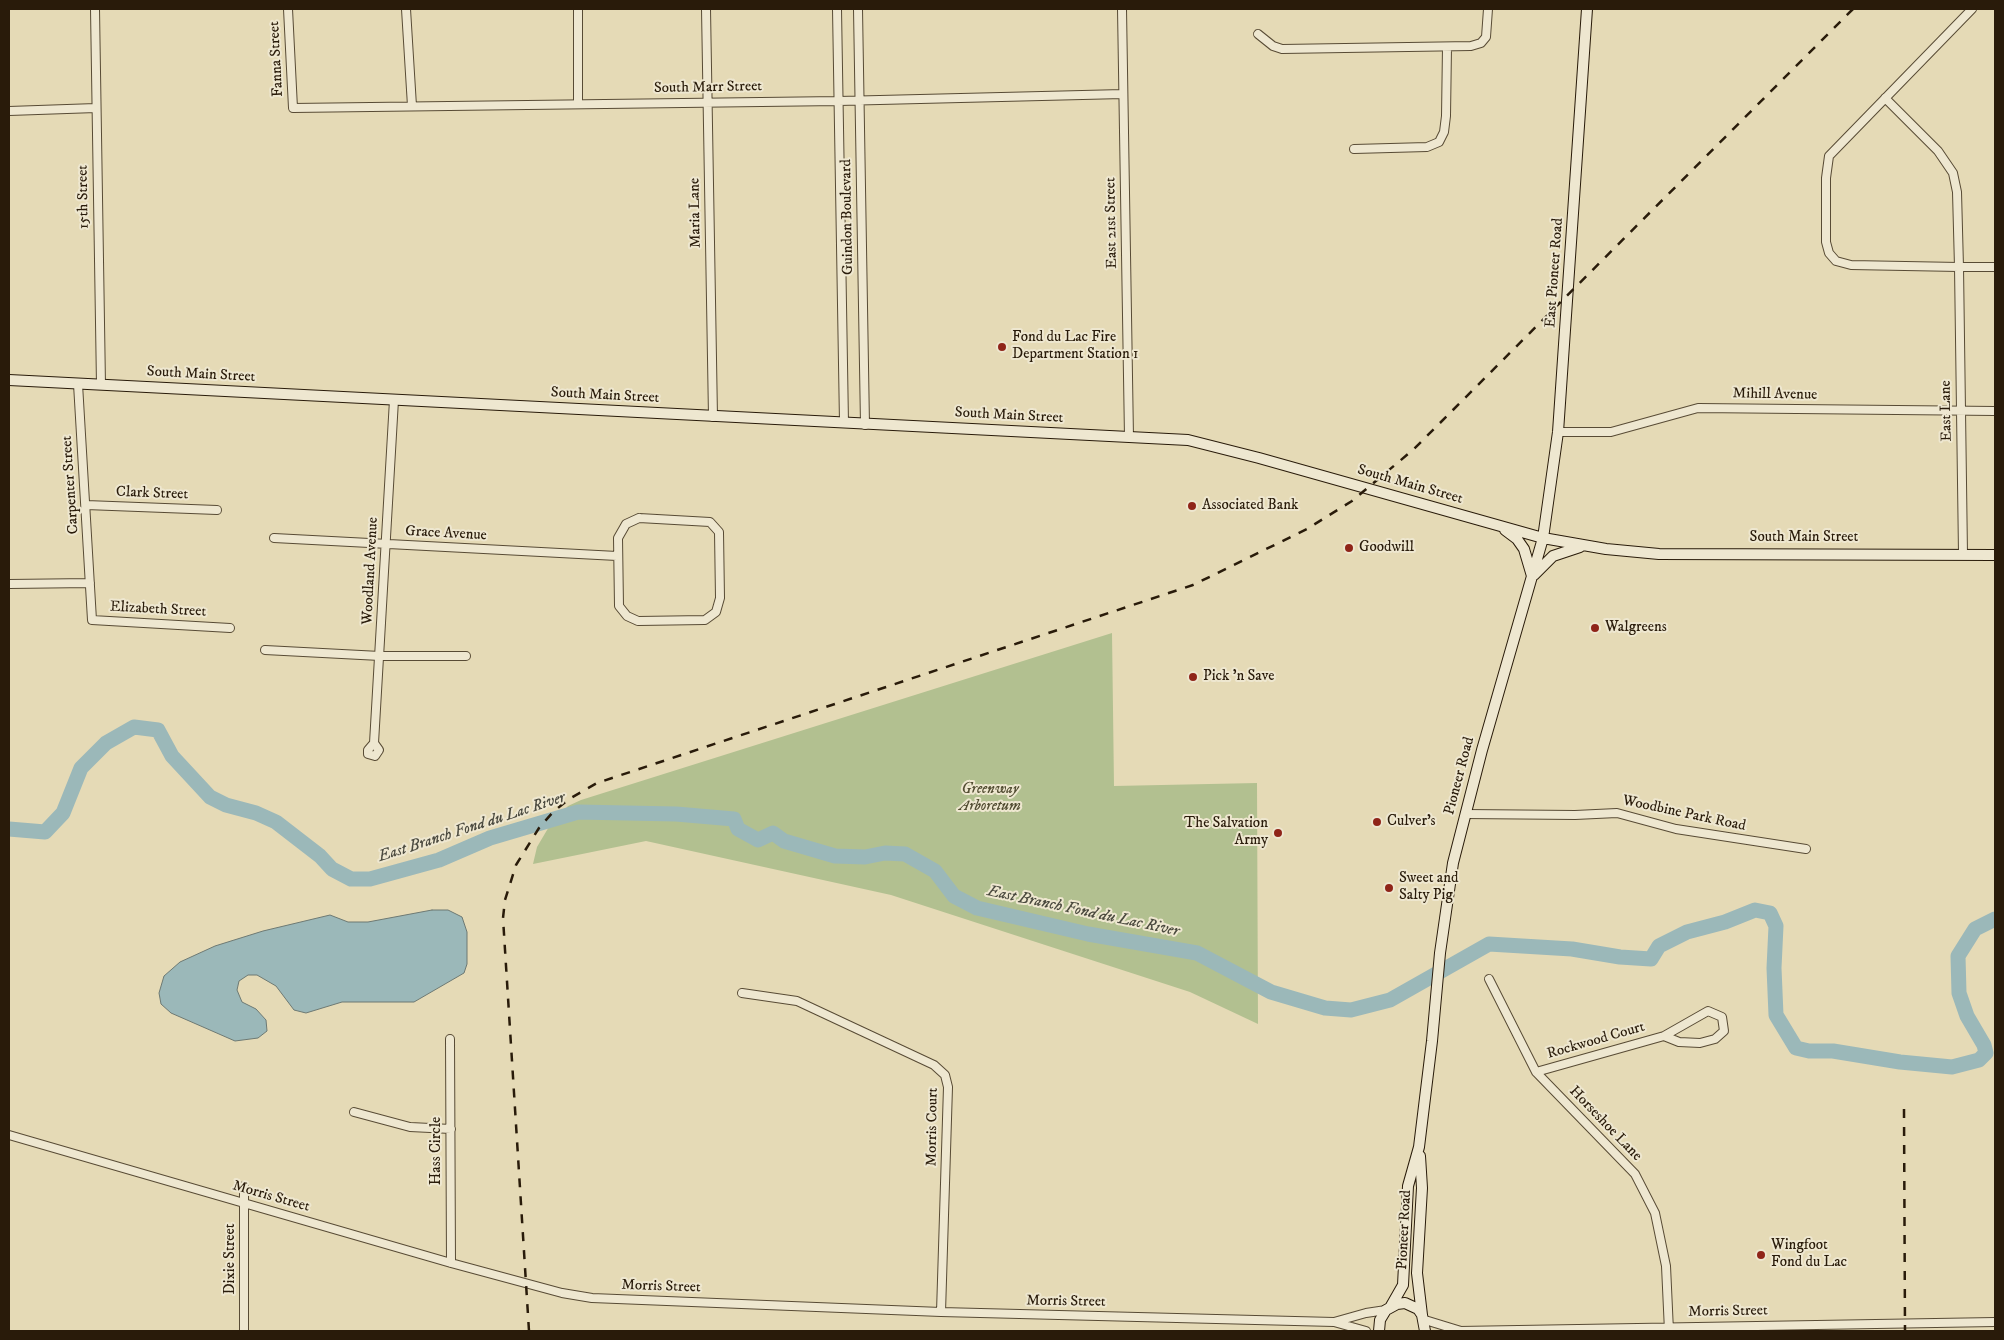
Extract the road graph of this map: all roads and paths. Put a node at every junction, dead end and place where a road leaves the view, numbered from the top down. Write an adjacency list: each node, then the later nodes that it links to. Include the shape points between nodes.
1 (95, 9): 21 (street, 15th Street)
2 (288, 9): 22 (street, Fanna Street)
3 (406, 9): 20 (street)
4 (578, 9): 19 (street)
5 (706, 9): 17 (street, Maria Lane)
6 (837, 9): 18 (street, Guindon Boulevard)
7 (858, 9): 16 (street, Guindon Boulevard)
8 (1122, 9): 14 (street, East 21st Street)
9 (1488, 9): 13 (street, via 1488,32 1483,41 1474,46)
10 (1588, 9): 36 (main road, East Pioneer Road)
11 (1972, 9): 15 (street)
12 (1258, 34): 13 (street, via 1282,49)
13 (1447, 46): 24 (street, via 1446,116 1439,142 1427,148)
14 (1123, 94): 16 (street, South Marr Street); 37 (street, East 21st Street)
15 (1885, 98): 25 (street, East Lane, via 1938,151 1953,173 1957,192); 25 (street, via 1829,156 1826,178 1826,242 1829,253 1836,261 1846,264)
16 (859, 100): 18 (street, South Marr Street); 35 (street, Guindon Boulevard)
17 (708, 101): 18 (street, South Marr Street); 19 (street, South Marr Street); 33 (street, Maria Lane)
18 (839, 101): 34 (street, Guindon Boulevard)
19 (578, 104): 20 (street, South Marr Street)
20 (412, 106): 22 (street, South Marr Street)
21 (96, 108): 23 (street); 29 (street, 15th Street)
22 (293, 108)
23 (9, 110)
24 (1354, 149)
25 (1959, 267): 26 (street); 31 (street, East Lane)
26 (1995, 267)
27 (9, 380): 28 (main road, South Main Street)
28 (78, 384): 29 (main road, South Main Street); 38 (street, Carpenter Street)
29 (101, 385): 30 (main road, South Main Street)
30 (394, 400): 33 (main road, South Main Street); 43 (street, Woodland Avenue)
31 (1961, 411): 32 (street, Mihill Avenue); 36 (street, Mihill Avenue, via 1698,408 1611,432); 45 (street, East Lane)
32 (1995, 411)
33 (713, 417): 34 (main road, South Main Street)
34 (844, 423): 35 (main road, South Main Street)
35 (865, 425): 37 (main road, South Main Street)
36 (1558, 432): 42 (main road, East Pioneer Road)
37 (1129, 437): 40 (main road, South Main Street, via 1188,440 1223,448)
38 (86, 505): 39 (street, Clark Street); 49 (street, Carpenter Street)
39 (217, 510)
40 (1499, 525): 42 (main road, South Main Street); 48 (main road, via 1519,542 1527,556)
41 (274, 538): 43 (street, Grace Avenue)
42 (1543, 538): 44 (main road, South Main Street); 48 (main road, Pioneer Road)
43 (386, 544): 47 (street, Grace Avenue); 53 (street, Woodland Avenue)
44 (1586, 545): 45 (main road, South Main Street, via 1659,554); 48 (main road, via 1553,556)
45 (1962, 554): 46 (main road, South Main Street)
46 (1995, 555)
47 (617, 556): 47 (street, via 619,606 627,616 638,621 705,620 716,612 720,598 719,532 710,522 639,518 626,524 618,538)
48 (1532, 577): 56 (main road, Pioneer Road)
49 (90, 583): 50 (street); 51 (street, Elizabeth Street, via 92,620)
50 (9, 584)
51 (230, 628)
52 (265, 650): 53 (street)
53 (380, 656): 54 (street); 55 (street, Woodland Avenue)
54 (466, 656)
55 (374, 744)
56 (1465, 814): 57 (street, Woodbine Park Road, via 1620,813 1670,828); 66 (main road, Pioneer Road, via 1452,869 1440,953)
57 (1806, 849)
58 (1488, 979): 62 (street, Horseshoe Lane)
59 (742, 993): 71 (street, Morris Court, via 797,1001 934,1065 945,1075 948,1087)
60 (1664, 1036): 60 (street, Rockwood Court, via 1679,1042 1700,1044 1715,1039 1724,1031 1722,1017 1708,1011); 62 (street, Rockwood Court)
61 (450, 1039): 64 (street, Hass Circle)
62 (1536, 1072): 75 (street, Horseshoe Lane, via 1635,1174 1655,1213 1666,1266)
63 (354, 1112): 64 (street, via 410,1127)
64 (451, 1129): 69 (street, Hass Circle)
65 (9, 1135): 68 (street, Morris Street)
66 (1419, 1147): 70 (main road, Pioneer Road, via 1408,1186 1403,1285); 72 (main road, Pioneer Road, via 1422,1188 1417,1272)
67 (244, 1186): 68 (street, Dixie Street)
68 (244, 1203): 69 (street, Morris Street); 76 (street, Dixie Street)
69 (451, 1263): 71 (street, Morris Street, via 592,1298)
70 (1388, 1308): 72 (main road, via 1398,1304 1412,1305); 73 (street, Morris Street); 78 (main road, Pioneer Road, via 1380,1320)
71 (940, 1312): 73 (street, Morris Street)
72 (1424, 1317): 79 (main road, Pioneer Road); 80 (street, Morris Street)
73 (1334, 1322): 77 (street, Morris Street)
74 (1995, 1322): 75 (street, Morris Street)
75 (1669, 1329): 80 (street, Morris Street)
76 (244, 1331)
77 (1366, 1331)
78 (1379, 1331)
79 (1425, 1331)
80 (1460, 1331)

